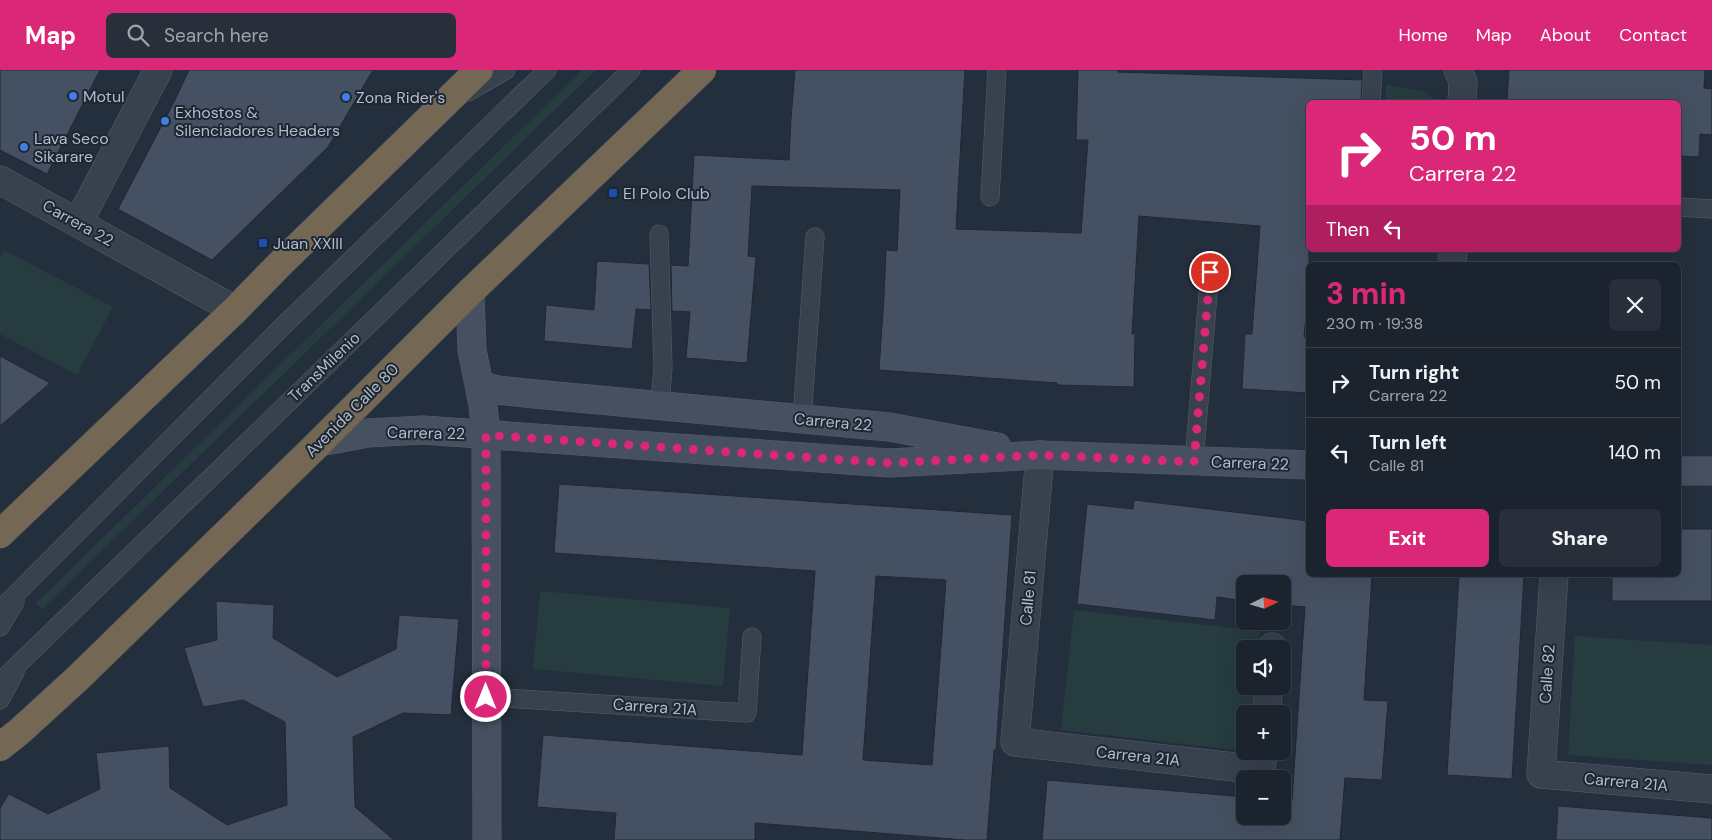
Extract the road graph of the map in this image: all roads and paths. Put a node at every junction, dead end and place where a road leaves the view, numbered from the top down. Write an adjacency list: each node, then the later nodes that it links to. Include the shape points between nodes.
1 (158, 70): 17 (street)
2 (479, 70): 12 (highway)
3 (506, 70): 12 (lane)
4 (547, 70): 35 (lane, via 282,328)
5 (631, 70): 39 (lane, TransMilenio)
6 (702, 70): 21 (highway, Avenida Calle 80)
7 (997, 70): 14 (lane)
8 (1373, 70): 10 (lane)
9 (1459, 71): 11 (street, via 1463,82)
10 (1371, 100)
11 (1462, 100)
12 (442, 106): 22 (highway)
13 (0, 180): 17 (street, Carrera 22)
14 (990, 197)
15 (1681, 207): 16 (lane)
16 (1712, 209)
17 (78, 223): 22 (street, Carrera 22)
18 (659, 234): 24 (lane, via 663,367)
19 (815, 237): 25 (lane)
20 (1210, 272): 29 (lane)
21 (470, 292): 23 (street, via 472,350); 27 (highway, Avenida Calle 80)
22 (235, 310): 33 (highway)
23 (480, 385): 24 (street, Carrera 22, via 497,390); 26 (street)
24 (660, 406): 25 (street, Carrera 22)
25 (802, 419): 28 (street, Carrera 22, via 889,427)
26 (486, 435): 27 (street, Carrera 22, via 398,430); 28 (street, Carrera 22, via 889,463); 41 (street)
27 (320, 442): 44 (highway, Avenida Calle 80, via 79,676)
28 (1040, 455): 29 (street, Carrera 22); 43 (street, Calle 81)
29 (1194, 462): 30 (street, Carrera 22)
30 (1306, 465)
31 (1681, 471): 32 (street)
32 (1712, 471)
33 (0, 534)
34 (1554, 577): 46 (street, Calle 82)
35 (25, 587): 36 (lane); 37 (lane)
36 (0, 610)
37 (0, 627)
38 (752, 637): 41 (lane, Carrera 21A, via 747,713)
39 (19, 664): 40 (lane, TransMilenio); 42 (lane, TransMilenio)
40 (0, 682)
41 (486, 697): 48 (street)
42 (0, 700)
43 (1016, 742): 45 (street, Carrera 21A)
44 (0, 747)
45 (1236, 758)
46 (1541, 774): 47 (street, Carrera 21A)
47 (1712, 789)
48 (488, 840)

